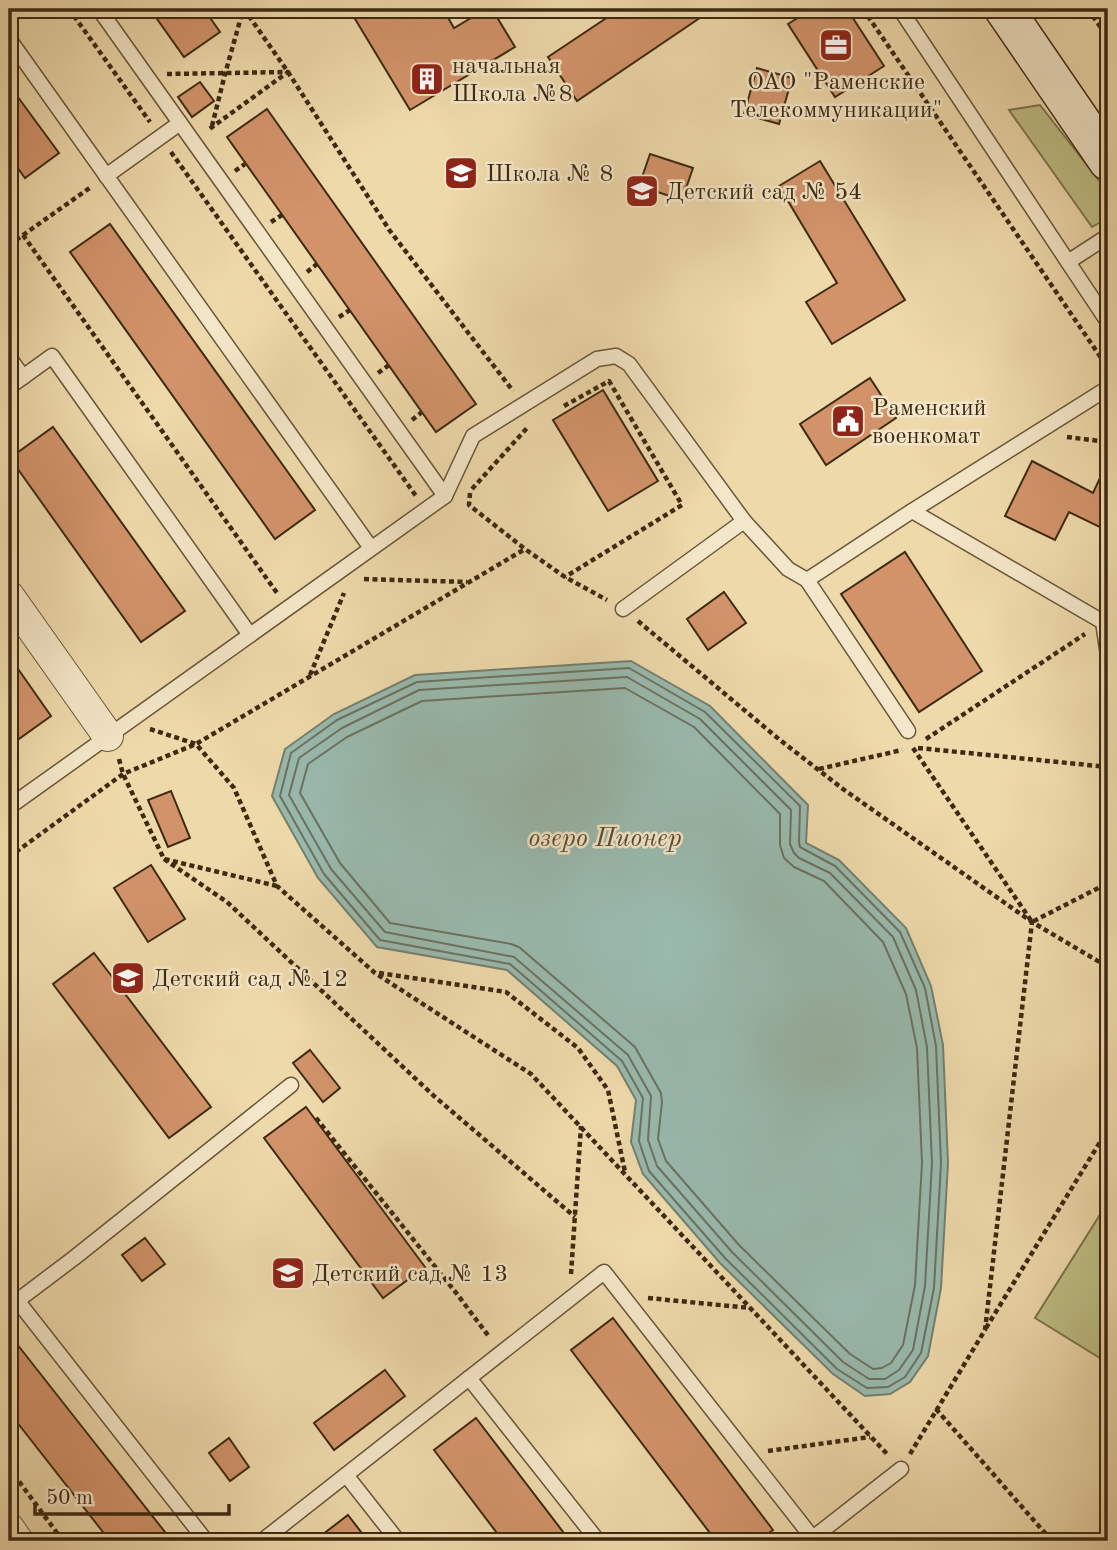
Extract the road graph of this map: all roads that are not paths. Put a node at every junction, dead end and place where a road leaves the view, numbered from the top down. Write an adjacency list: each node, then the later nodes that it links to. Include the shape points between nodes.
1 (99, 9): 5 (lane)
2 (900, 9): 9 (lane)
3 (1004, 9): 6 (main road)
4 (9, 39): 7 (lane)
5 (180, 123): 7 (lane); 15 (lane)
6 (1108, 161)
7 (106, 176): 18 (lane)
8 (1108, 236): 9 (lane)
9 (1068, 262): 10 (lane)
10 (1108, 322)
11 (9, 357): 12 (lane)
12 (23, 377): 13 (lane); 22 (lane, via 52,356)
13 (9, 387)
14 (1108, 387): 16 (lane)
15 (452, 497): 17 (lane, via 473,436 597,359 616,356 629,364); 18 (lane)
16 (912, 511): 19 (lane); 23 (lane, via 1103,622)
17 (744, 521): 19 (lane, via 788,569); 21 (lane)
18 (371, 548): 22 (lane)
19 (807, 580): 24 (lane)
20 (9, 596): 25 (street)
21 (623, 609)
22 (250, 635): 25 (lane)
23 (1108, 655)
24 (908, 731)
25 (108, 736): 26 (lane)
26 (9, 807)
27 (291, 1085): 28 (lane, via 74,1258)
28 (13, 1295): 35 (lane)
29 (470, 1378): 31 (lane); 33 (lane, via 604,1272); 38 (lane)
30 (901, 1469): 33 (lane)
31 (346, 1475): 36 (lane); 37 (lane)
32 (9, 1528): 34 (street)
33 (813, 1540)
34 (18, 1541)
35 (206, 1541)
36 (262, 1541)
37 (398, 1541)
38 (598, 1541)

